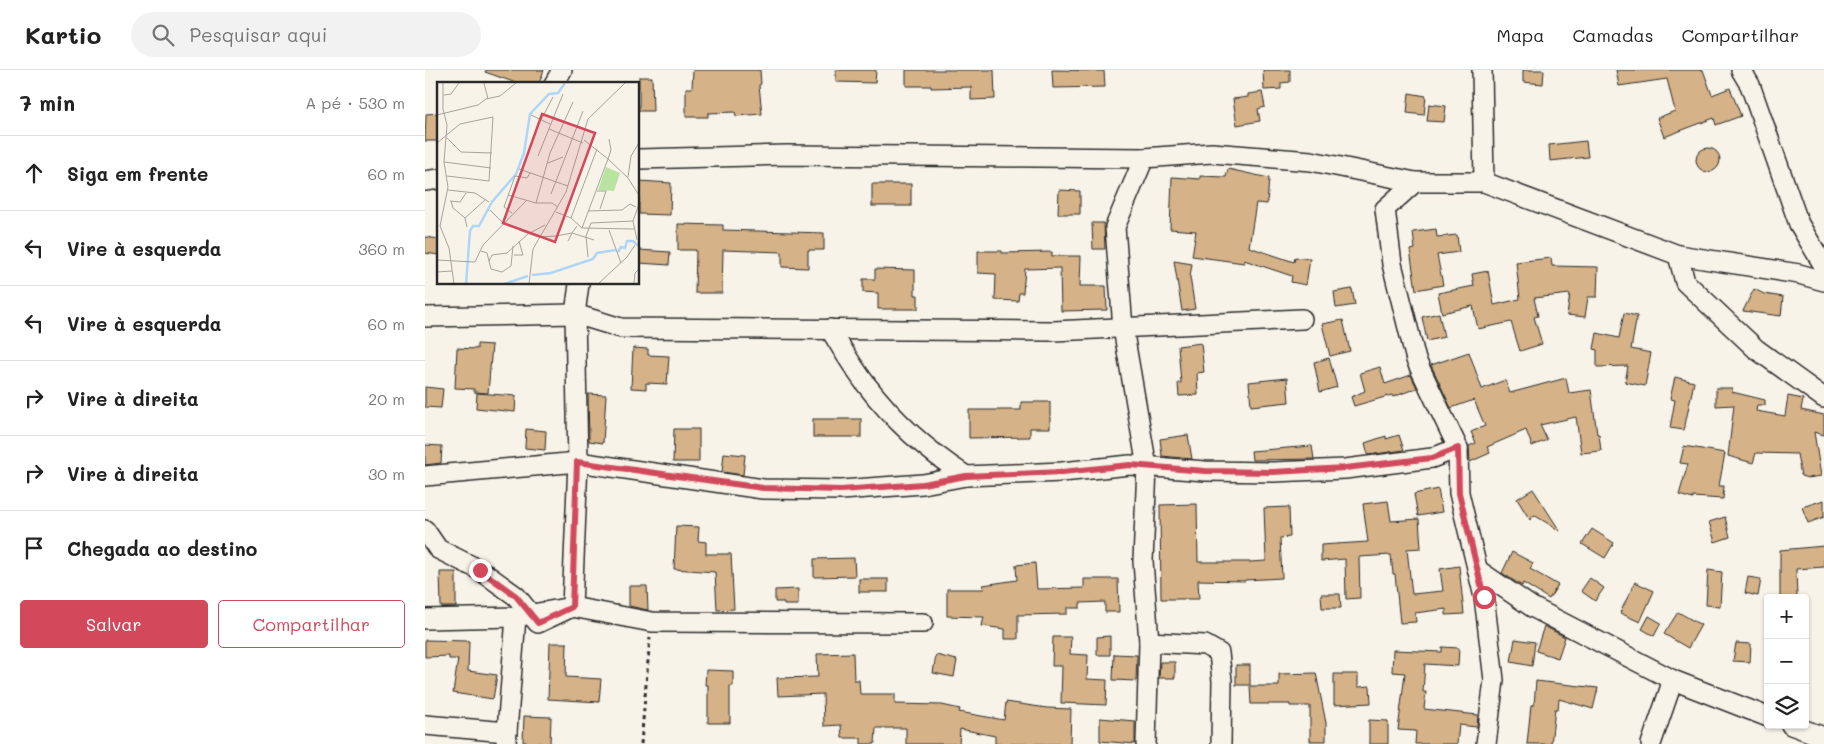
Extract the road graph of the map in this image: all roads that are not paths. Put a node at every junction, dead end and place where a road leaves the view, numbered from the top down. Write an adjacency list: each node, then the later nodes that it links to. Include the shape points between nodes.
1 (562, 70): 4 (street)
2 (1482, 70): 8 (street)
3 (1741, 70): 10 (street, via 1799,224)
4 (555, 82)
5 (1145, 158): 6 (street, via 787,155); 7 (street, via 1212,153 1311,161); 16 (street, via 1115,227)
6 (640, 159)
7 (1415, 182): 8 (street); 19 (street, via 1385,210 1392,264 1416,360)
8 (1484, 182): 9 (street)
9 (1678, 255): 11 (street, via 1799,274); 18 (street, via 1685,282 1756,349)
10 (1824, 266)
11 (1824, 281)
12 (579, 285): 13 (street)
13 (575, 314): 14 (street); 17 (street, via 621,328); 20 (street)
14 (425, 317)
15 (1302, 319): 16 (street)
16 (1123, 328): 17 (street, via 1054,331); 21 (street)
17 (829, 329): 23 (street, via 865,383 909,432 941,460)
18 (1824, 398)
19 (1458, 448): 21 (street, via 1432,458 1345,468 1273,472); 25 (street, via 1459,493)
20 (577, 462): 22 (street); 23 (street, via 763,488 841,490 923,484); 26 (street)
21 (1147, 467): 23 (street, via 1130,465); 30 (street, via 1143,561)
22 (425, 476)
23 (966, 476)
24 (425, 530): 26 (street, via 438,549 480,570 516,596 538,623)
25 (1478, 570): 31 (street, via 1532,607); 39 (street, via 1494,680)
26 (572, 607): 27 (street); 29 (street, via 652,622)
27 (516, 618): 28 (street); 35 (street)
28 (425, 619)
29 (923, 623)
30 (1149, 642): 37 (street); 38 (street, via 1205,645 1219,653)
31 (1673, 680): 32 (street); 40 (street)
32 (1764, 715)
33 (425, 725): 35 (street)
34 (1799, 729): 36 (street)
35 (507, 738)
36 (1818, 739)
37 (1146, 744)
38 (1221, 744)
39 (1486, 744)
40 (1651, 744)

